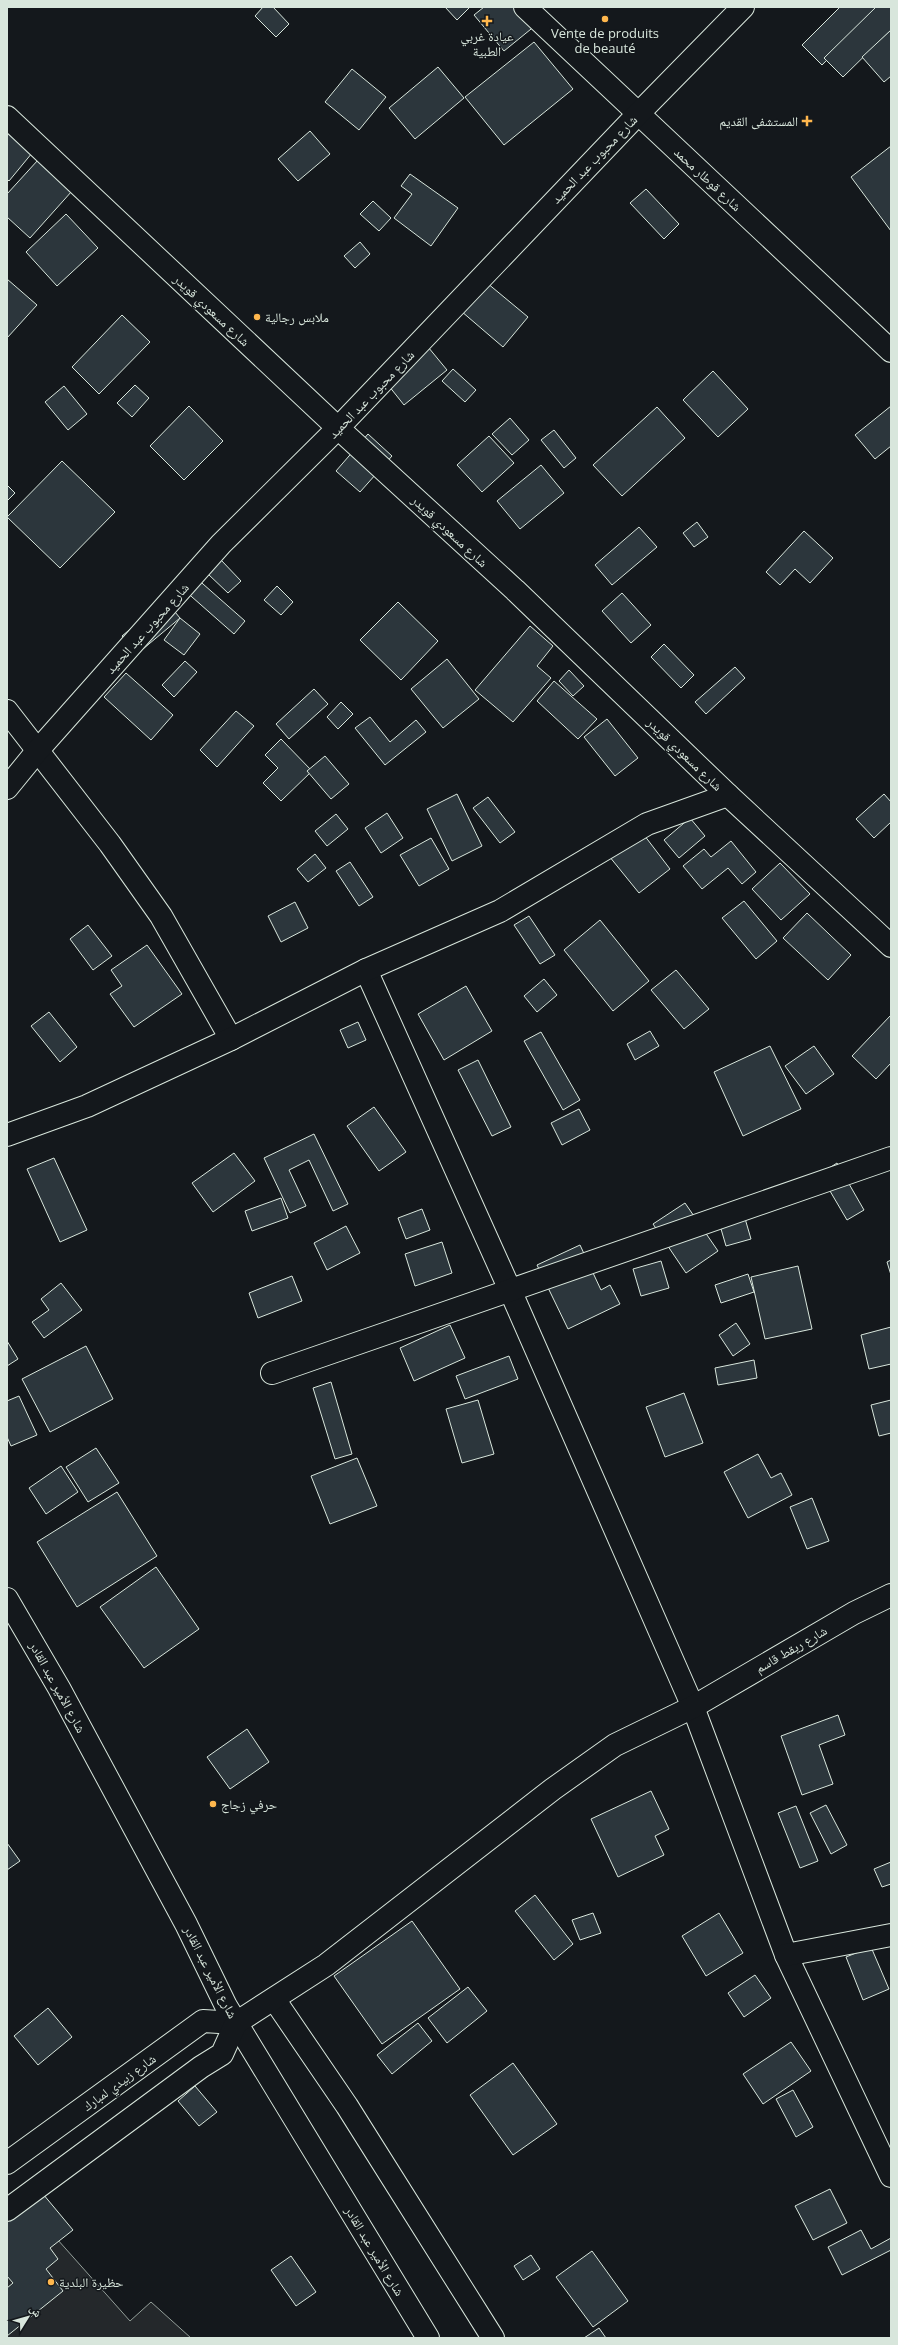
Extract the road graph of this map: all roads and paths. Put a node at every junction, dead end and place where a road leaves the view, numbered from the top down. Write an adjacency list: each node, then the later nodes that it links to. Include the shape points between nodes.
1 (524, 7): 3 (street, شارع قوطار محمد)
2 (743, 7): 3 (street, شارع محبوب عبد الحميد)
3 (638, 114): 5 (street, شارع قوطار محمد); 6 (street, شارع محبوب عبد الحميد)
4 (7, 117): 6 (street, شارع مسعودي قويدر)
5 (891, 351)
6 (338, 428): 8 (street, شارع محبوب عبد الحميد, via 221,544); 10 (street, شارع مسعودي قويدر, via 515,590)
7 (7, 711): 8 (street)
8 (38, 750): 9 (street, شارع محبوب عبد الحميد); 13 (street, via 161,916)
9 (7, 788)
10 (728, 795): 11 (street, شارع مسعودي قويدر); 12 (street, via 647,824 500,911)
11 (891, 946)
12 (366, 970): 13 (street); 16 (street)
13 (231, 1039): 14 (street, via 86,1106)
14 (7, 1135)
15 (891, 1158): 16 (street)
16 (510, 1290): 17 (street); 20 (street)
17 (272, 1373)
18 (891, 1595): 20 (street, شارع ريقط قاسم, via 854,1613)
19 (7, 1598): 24 (street, شارع الأمير عبد القادر, via 60,1688)
20 (692, 1707): 22 (street); 23 (street, شارع ريقط قاسم, via 615,1745 553,1789 326,1965)
21 (891, 1935): 22 (street)
22 (786, 1955): 26 (street)
23 (274, 1999): 24 (street, شارع ريقط قاسم); 29 (street, via 347,2106)
24 (236, 2023): 25 (street, شارع زبيدي لمبارك, via 203,2021); 27 (street, via 222,2054); 28 (street, شارع الأمير عبد القادر)
25 (7, 2163)
26 (891, 2176)
27 (7, 2210)
28 (428, 2338)
29 (493, 2338)

